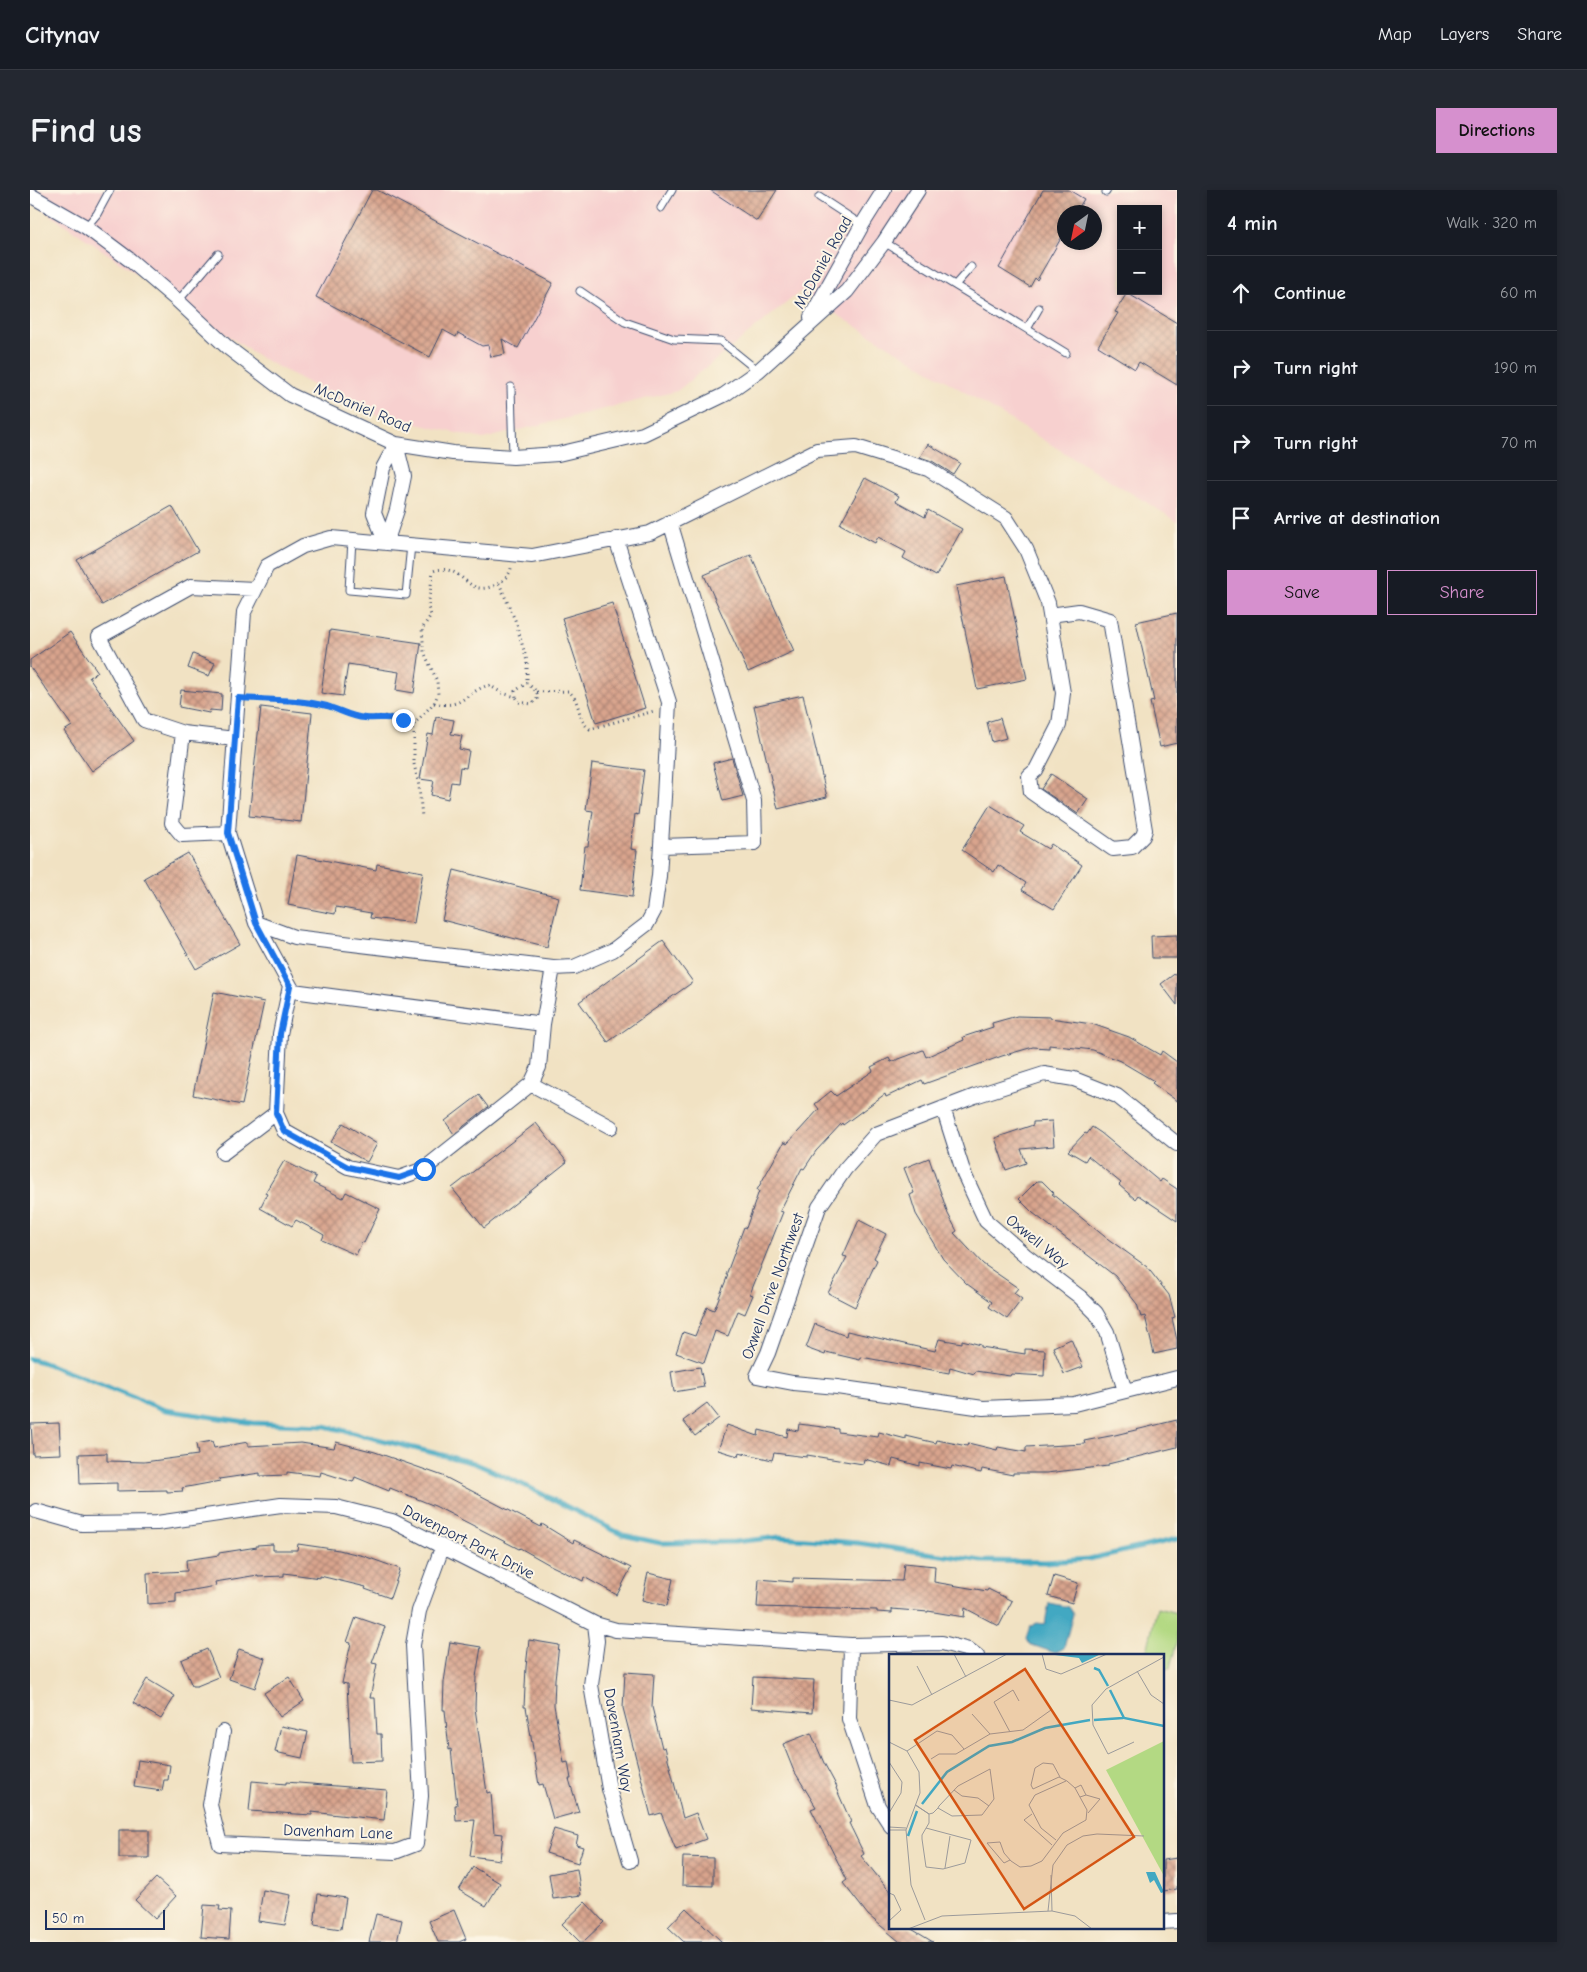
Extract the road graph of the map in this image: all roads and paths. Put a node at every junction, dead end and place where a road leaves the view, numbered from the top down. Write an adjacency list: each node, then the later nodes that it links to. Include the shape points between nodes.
1 (110, 190): 9 (lane)
2 (672, 190): 7 (lane)
3 (884, 190): 8 (street, McDaniel Road)
4 (918, 190): 10 (street, McDaniel Road)
5 (30, 195): 9 (street, McDaniel Road)
6 (819, 198): 8 (lane)
7 (661, 208)
8 (862, 226): 17 (street, McDaniel Road)
9 (86, 227): 15 (street, McDaniel Road)
10 (884, 242): 13 (lane); 17 (street, McDaniel Road, via 847,290)
11 (218, 254): 15 (lane)
12 (971, 267): 13 (lane)
13 (955, 285): 18 (lane)
14 (580, 291): 20 (lane, via 625,322 674,339 721,341)
15 (178, 300): 22 (street, McDaniel Road, via 227,347 290,395)
16 (1039, 308): 18 (lane)
17 (806, 327): 20 (street, McDaniel Road)
18 (1027, 329): 19 (lane)
19 (1066, 353)
20 (758, 371): 23 (street, McDaniel Road, via 724,395 643,434 558,454)
21 (511, 387): 23 (lane)
22 (396, 444): 23 (street, McDaniel Road, via 453,454); 27 (street, via 404,476); 27 (street, via 383,468 374,513)
23 (513, 457)
24 (670, 522): 25 (street, via 650,532); 32 (street, via 817,450 856,447 928,469 1006,518 1026,549); 44 (street, via 754,801 755,843)
25 (616, 539): 28 (street, via 532,556); 38 (street)
26 (352, 540): 27 (street); 28 (lane, via 349,590 406,595); 31 (street, via 332,538 303,546 267,566)
27 (386, 543): 28 (street)
28 (411, 545)
29 (510, 563): 30 (path, via 510,572)
30 (499, 583): 33 (path, via 515,620 527,661); 37 (path, via 480,588 460,575 446,570 433,571 428,606 431,615 422,629 424,652 438,687)
31 (256, 589): 36 (street, via 244,612); 40 (street, via 191,586 99,637 144,720)
32 (1050, 615): 32 (street, via 1063,693 1060,725 1036,770 1028,776 1031,792 1113,849 1132,847 1145,830 1110,620 1079,611)
33 (527, 683): 34 (path); 35 (path, via 515,691)
34 (537, 692): 35 (path, via 537,699 532,704 519,702); 38 (path, via 568,691 576,699 582,722 590,730)
35 (516, 697): 37 (path, via 489,685 455,705)
36 (238, 698): 39 (path, via 328,706 364,718 389,716); 41 (street)
37 (434, 704): 39 (path)
38 (669, 706): 44 (street)
39 (414, 724): 42 (path, via 414,764)
40 (183, 733): 41 (street); 43 (street, via 172,823 182,835)
41 (235, 739): 43 (street)
42 (422, 817)
43 (228, 833): 45 (street)
44 (661, 846): 46 (street, via 654,911 647,924 613,950 574,967)
45 (256, 923): 46 (street, via 294,936); 47 (street)
46 (553, 968): 48 (street)
47 (290, 986): 48 (street, via 293,991); 51 (street, via 280,1034)
48 (543, 1024): 49 (street, via 539,1067)
49 (531, 1084): 51 (street, via 424,1169 399,1178 348,1167 284,1131); 52 (street)
50 (943, 1108): 53 (street, Oxwell Drive Northwest, via 1044,1074 1074,1079 1117,1096); 56 (street, Oxwell Way, via 964,1174 986,1221 1096,1313 1107,1332); 56 (street, Oxwell Drive Northwest, via 876,1134 845,1169 819,1208 757,1376 983,1408 1074,1404)
51 (276, 1113): 54 (street)
52 (611, 1127)
53 (1177, 1144)
54 (223, 1153)
55 (1177, 1378): 56 (street, Oxwell Drive Northwest)
56 (1125, 1391)
57 (36, 1511): 58 (street, Davenport Park Drive, via 82,1524 157,1523 281,1505 336,1507 392,1521)
58 (442, 1548): 59 (street, Davenport Park Drive); 62 (street, Davenham Lane, via 419,1611 413,1645 421,1796 416,1844 395,1852 220,1844 210,1806)
59 (595, 1624): 60 (street, Davenport Park Drive, via 616,1630); 64 (street, Davenham Way, via 597,1641 591,1685 609,1789)
60 (851, 1645): 61 (street, Davenport Park Drive, via 942,1643); 63 (street, via 849,1719 878,1806)
61 (974, 1654)
62 (223, 1732)
63 (889, 1823)
64 (630, 1861)
65 (1164, 1922): 66 (street)
66 (1177, 1922)

